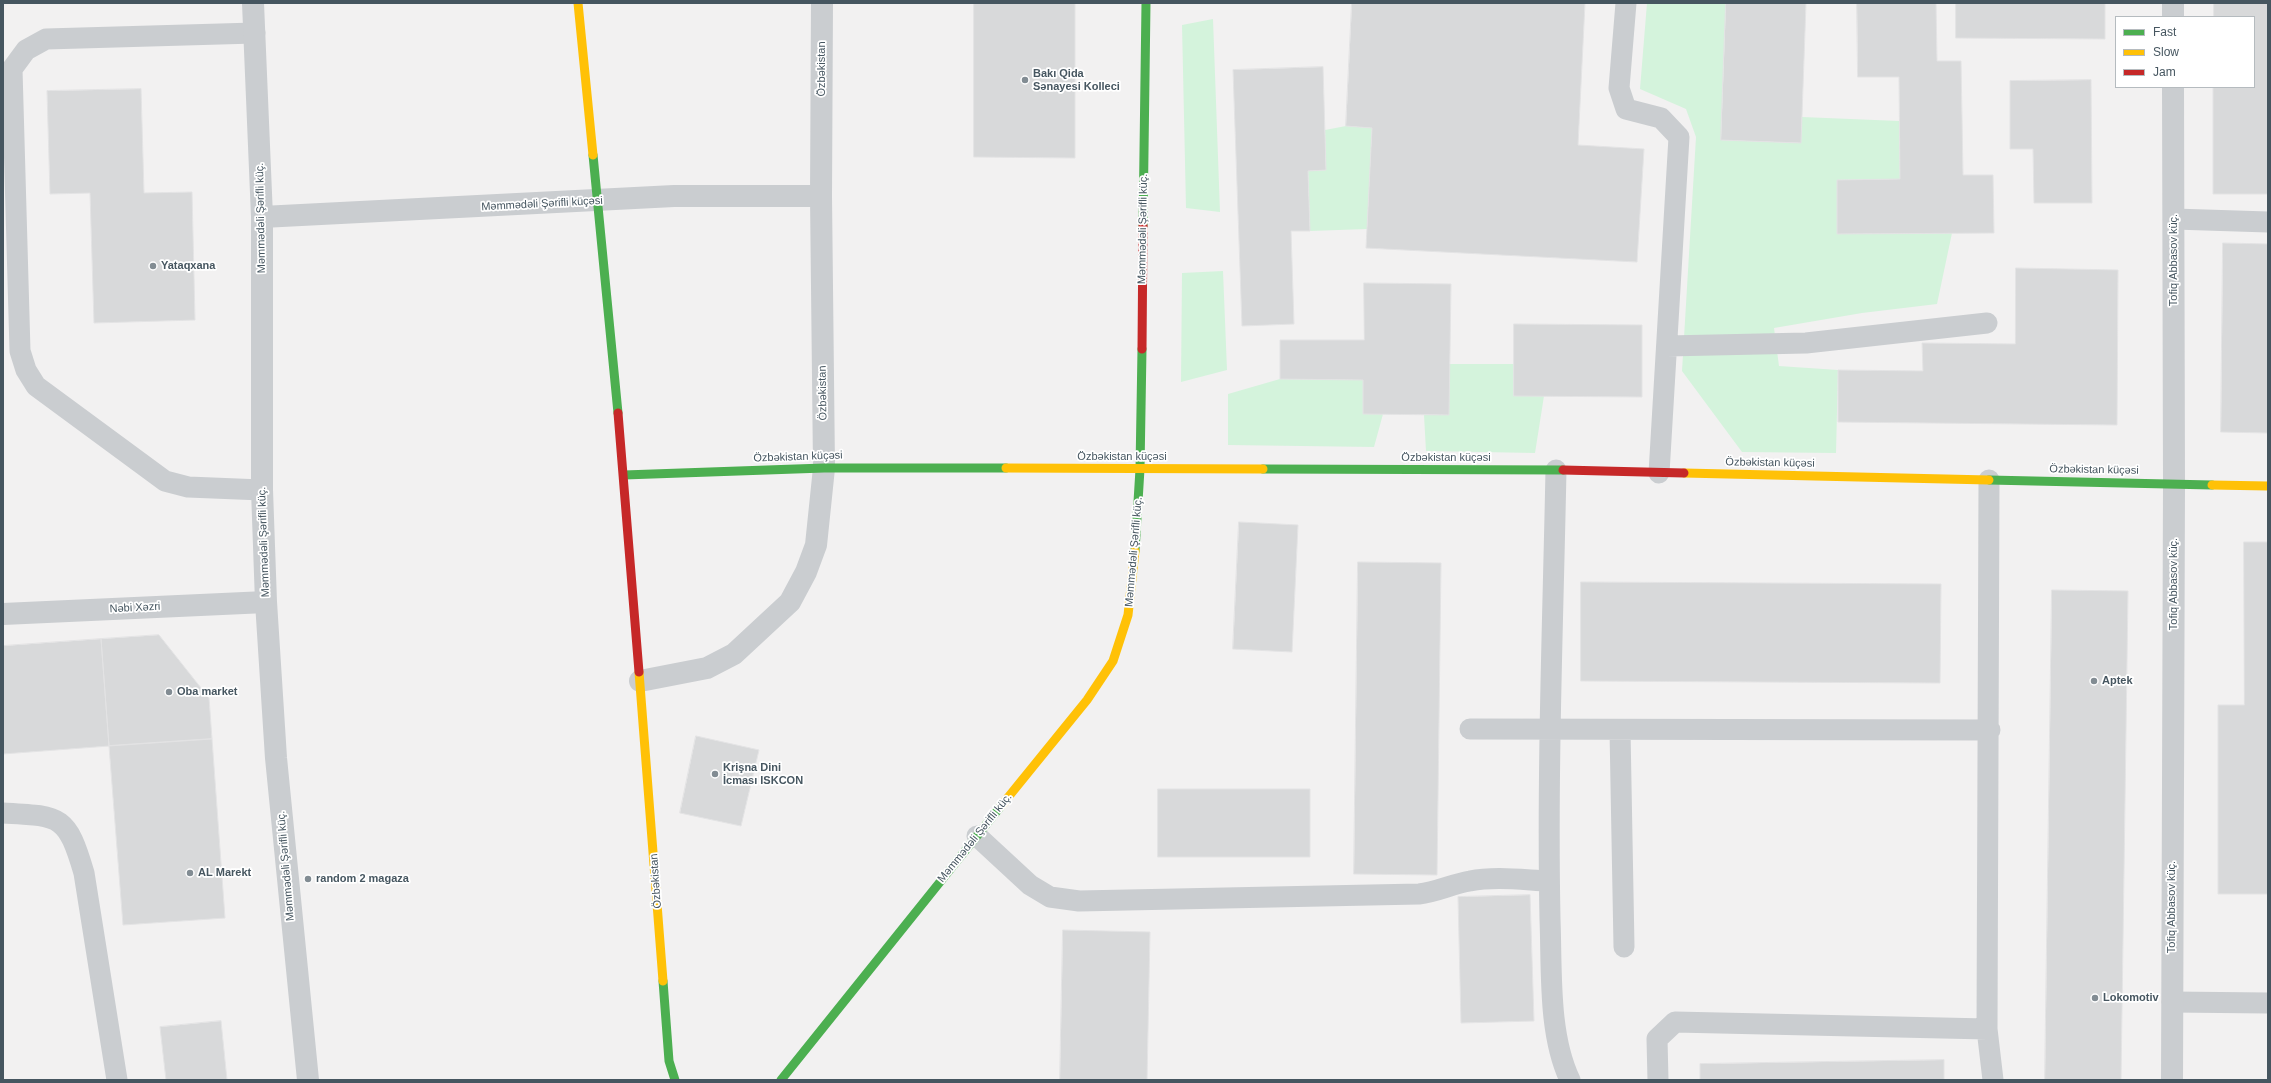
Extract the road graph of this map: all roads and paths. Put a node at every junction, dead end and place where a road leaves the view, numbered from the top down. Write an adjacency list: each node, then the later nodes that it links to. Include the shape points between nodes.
1 (253, 3): 8 (street, Məmmədəli Şərifli küç.)
2 (578, 3): 11 (street, Özbəkistan)
3 (822, 3): 10 (street, Özbəkistan)
4 (1146, 3): 18 (street, Məmmədəli Şərifli küç.)
5 (1626, 3): 16 (lane, via 1619,88 1626,109 1662,118 1679,137)
6 (2173, 3): 7 (street)
7 (2173, 16)
8 (255, 33): 12 (street, Məmmədəli Şərifli küç.); 25 (lane, via 46,40 26,50 12,69 20,351 26,370 36,386 165,481 188,487)
9 (2173, 88): 13 (street, Tofiq Abbasov küç.)
10 (821, 196): 11 (street, Məmmədəli Şərifli küçəsi, via 674,196); 17 (street, Özbəkistan)
11 (597, 201): 12 (street, Məmmədəli Şərifli küçəsi); 21 (street, Özbəkistan)
12 (262, 218): 25 (street, Məmmədəli Şərifli küç.)
13 (2174, 219): 14 (lane); 23 (street, Tofiq Abbasov küç.)
14 (2268, 222)
15 (1987, 323): 16 (lane, via 1806,343)
16 (1667, 346): 20 (lane)
17 (824, 468): 18 (street, Özbəkistan küçəsi); 21 (street, Özbəkistan küçəsi); 28 (street, Özbəkistan, via 816,545 806,572 790,602 734,654 707,668)
18 (1140, 469): 19 (street, Özbəkistan küçəsi); 34 (street, Məmmədəli Şərifli küç., via 1128,615 1113,660 1087,700)
19 (1556, 470): 20 (street, Özbəkistan küçəsi); 30 (lane)
20 (1659, 473): 22 (street, Özbəkistan küçəsi)
21 (624, 476): 28 (street, Özbəkistan)
22 (1989, 480): 23 (street, Özbəkistan küçəsi); 32 (lane)
23 (2174, 484): 24 (street, Özbəkistan küçəsi); 37 (street, Tofiq Abbasov küç.)
24 (2268, 486)
25 (262, 490): 26 (street, Məmmədəli Şərifli küç.)
26 (266, 602): 27 (street, Nəbi Xəzri); 41 (street, Məmmədəli Şərifli küç., via 276,758)
27 (3, 614)
28 (640, 681): 42 (street, Özbəkistan, via 669,1061)
29 (1470, 729): 30 (lane)
30 (1551, 729): 31 (lane); 35 (lane)
31 (1620, 730): 32 (lane); 36 (lane)
32 (1990, 730): 39 (lane)
33 (3, 813): 40 (lane, via 43,815 64,824 75,841 84,873)
34 (977, 836): 35 (lane, via 1030,885 1050,897 1079,902 1419,894 1486,879); 43 (street, Məmmədəli Şərifli küç.)
35 (1550, 881): 44 (lane, via 1553,998 1559,1046)
36 (1624, 947)
37 (2172, 1002): 38 (lane); 47 (street, Tofiq Abbasov küç.)
38 (2268, 1003)
39 (1987, 1030): 45 (lane, via 1675,1022 1657,1039); 46 (lane)
40 (117, 1080)
41 (308, 1080)
42 (675, 1080)
43 (781, 1080)
44 (1570, 1080)
45 (1658, 1080)
46 (1993, 1080)
47 (2172, 1080)

